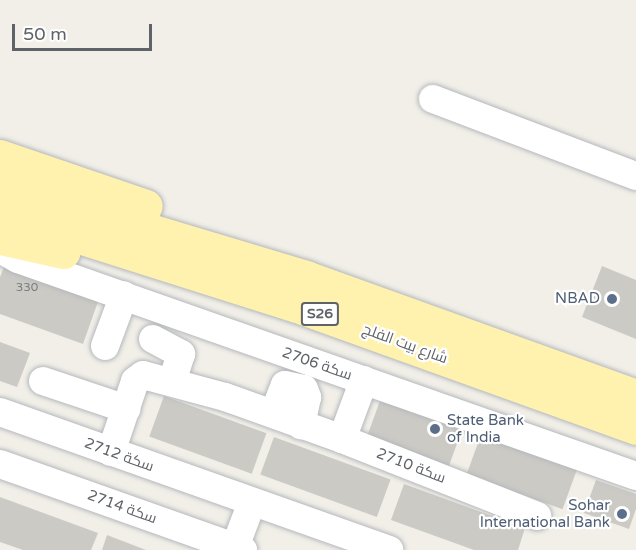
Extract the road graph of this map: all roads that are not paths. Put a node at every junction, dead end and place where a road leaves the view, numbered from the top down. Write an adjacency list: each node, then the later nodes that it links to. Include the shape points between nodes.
1 (433, 99): 3 (street)
2 (0, 156): 8 (main road, via 234,238)
3 (636, 176)
4 (0, 185): 8 (main road, شارع بيت الفلج / S26)
5 (0, 212): 8 (main road, شارع بيت الفلج / S26)
6 (0, 238): 8 (main road, via 140,271 249,303)
7 (0, 249): 9 (street, سكة 2706)
8 (302, 291): 12 (main road, شارع بيت الفلج / S26); 20 (main road, شارع بيت الفلج / S26)
9 (123, 296): 11 (street); 13 (street, سكة 2706)
10 (153, 339): 15 (street, via 181,354)
11 (105, 346)
12 (585, 377): 16 (street); 17 (main road, شارع بيت الفلج / S26)
13 (364, 380): 21 (street); 24 (street, سكة 2706)
14 (43, 381): 18 (street)
15 (172, 382): 18 (street, via 149,375 139,377); 21 (street, سكة 2710, via 274,413 285,385 304,389 307,397 301,425)
16 (636, 387)
17 (636, 396)
18 (126, 409): 22 (street)
19 (0, 412): 22 (street, سكة 2712)
20 (636, 428)
21 (342, 439): 26 (street, سكة 2710)
22 (111, 452): 25 (street, سكة 2712)
23 (0, 464): 27 (street, سكة 2714)
24 (636, 476)
25 (245, 500): 27 (street); 28 (street, سكة 2712)
26 (537, 516)
27 (233, 547)
28 (389, 550)

